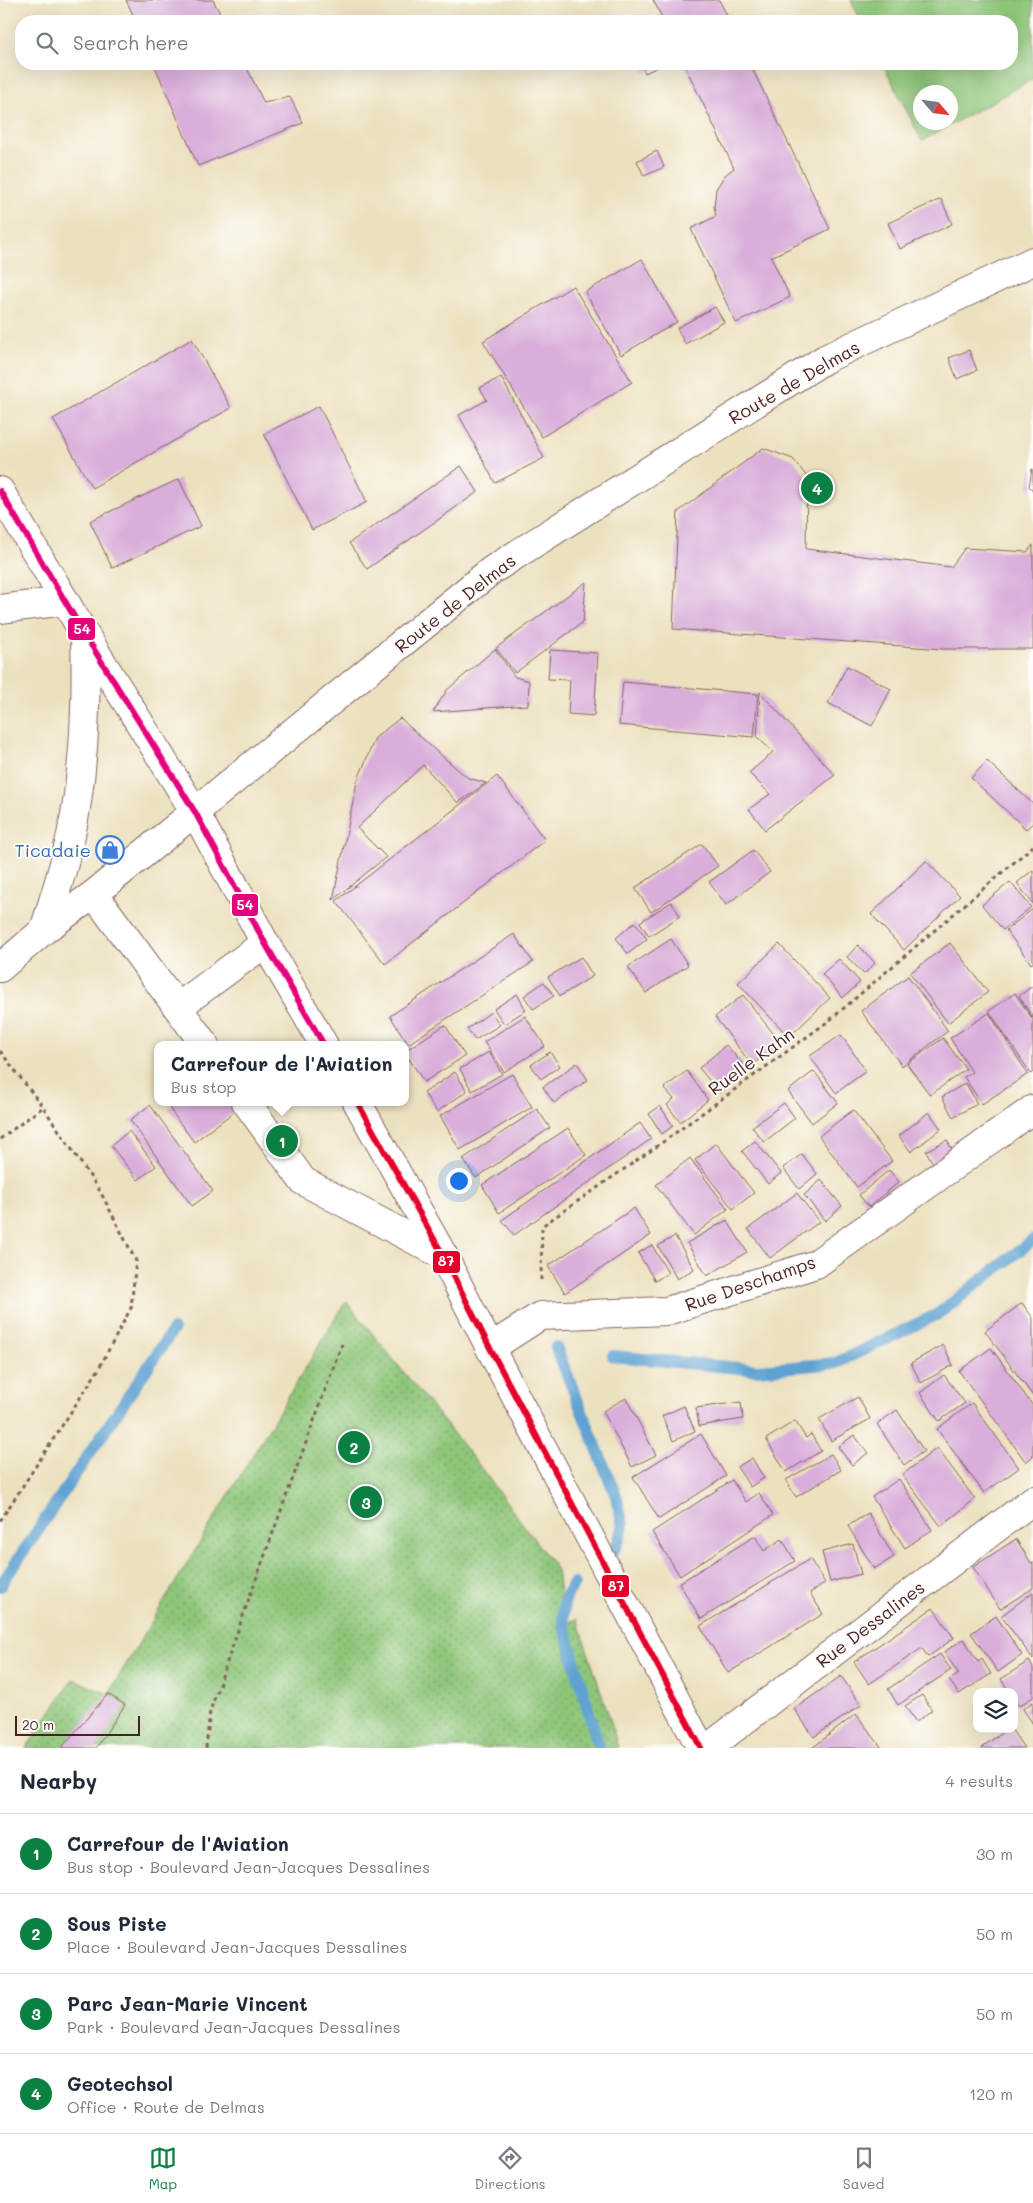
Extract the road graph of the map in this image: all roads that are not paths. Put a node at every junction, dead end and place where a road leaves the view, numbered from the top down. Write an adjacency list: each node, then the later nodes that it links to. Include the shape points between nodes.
1 (1033, 261): 6 (main road, Route de Delmas, via 825,359 492,570)
2 (0, 491): 3 (main road)
3 (65, 601): 4 (main road); 5 (main road)
4 (0, 609)
5 (85, 635): 6 (main road); 8 (main road, via 85,735 80,785 71,834)
6 (195, 812): 7 (main road, Route de Delmas); 9 (main road)
7 (94, 894): 8 (main road, Route de Delmas); 11 (main road)
8 (44, 930): 10 (main road, Route de Delmas)
9 (265, 943): 11 (main road); 13 (main road)
10 (0, 968)
11 (178, 1007): 12 (main road)
12 (202, 1041)
13 (322, 1041)
14 (249, 1106): 17 (main road, via 303,1181)
15 (359, 1106): 17 (main road)
16 (1033, 1109): 18 (main road, Rue Deschamps, via 816,1264 667,1312 540,1316)
17 (443, 1255): 18 (main road)
18 (490, 1348): 20 (main road)
19 (1028, 1513): 21 (main road, Rue Dessalines)
20 (701, 1748)
21 (708, 1748)

